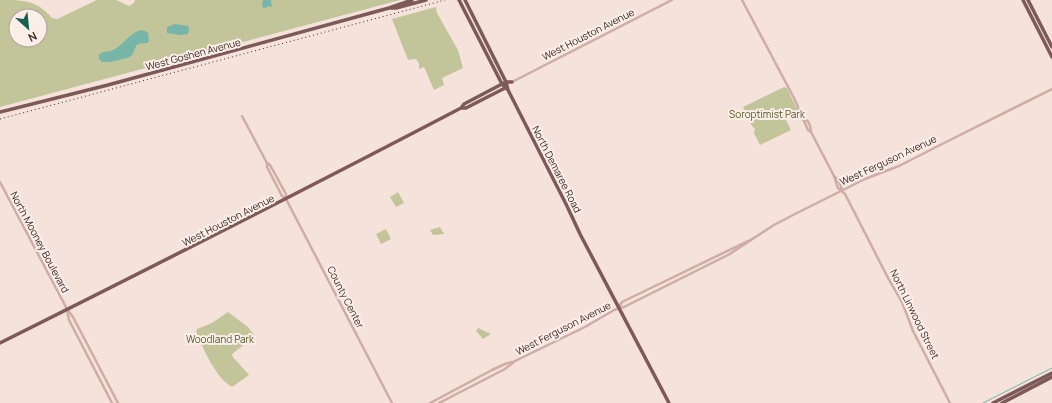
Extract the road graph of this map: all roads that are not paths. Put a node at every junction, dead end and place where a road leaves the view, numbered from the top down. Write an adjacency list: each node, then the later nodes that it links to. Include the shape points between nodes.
1 (412, 0): 9 (main road, West Goshen Avenue)
2 (426, 0): 9 (main road, West Goshen Avenue)
3 (459, 0): 10 (main road)
4 (465, 0): 12 (main road, North Demaree Road)
5 (672, 0): 14 (street, West Houston Avenue)
6 (742, 0): 22 (street, North Linwood Street, via 806,125 842,186)
7 (1023, 0): 13 (main road)
8 (1028, 0): 11 (main road)
9 (389, 8): 19 (main road, West Goshen Avenue)
10 (477, 34): 12 (main road, via 487,51); 15 (main road)
11 (1052, 47)
12 (492, 53): 15 (main road, North Demaree Road)
13 (1052, 57)
14 (512, 82): 15 (main road, West Houston Avenue); 16 (main road, West Houston Avenue)
15 (504, 83): 16 (main road, North Demaree Road); 18 (main road, West Houston Avenue)
16 (507, 88): 18 (main road, West Houston Avenue); 25 (main road, North Demaree Road)
17 (1052, 89): 22 (street, West Ferguson Avenue, via 899,166)
18 (461, 108): 23 (main road, West Houston Avenue)
19 (0, 112)
20 (242, 116): 23 (street, County Center, via 282,196)
21 (0, 182): 26 (street, North Mooney Boulevard)
22 (842, 191): 24 (street, West Ferguson Avenue); 37 (street, North Linwood Street, via 902,302)
23 (286, 199): 26 (main road, West Houston Avenue); 33 (street, County Center)
24 (754, 238): 25 (street, West Ferguson Avenue, via 720,260); 25 (street, West Ferguson Avenue, via 622,302)
25 (618, 308): 28 (street, West Ferguson Avenue, via 576,332); 36 (main road, North Demaree Road)
26 (67, 309): 27 (main road, West Houston Avenue); 31 (street, North Mooney Boulevard, via 69,320); 32 (street, North Mooney Boulevard)
27 (0, 344)
28 (515, 361): 34 (street, West Ferguson Avenue); 35 (street, West Ferguson Avenue, via 505,369)
29 (1052, 373): 38 (main road)
30 (1052, 377): 39 (main road)
31 (112, 403)
32 (118, 403)
33 (392, 403)
34 (430, 403)
35 (439, 403)
36 (669, 403)
37 (950, 403)
38 (994, 403)
39 (1002, 403)

